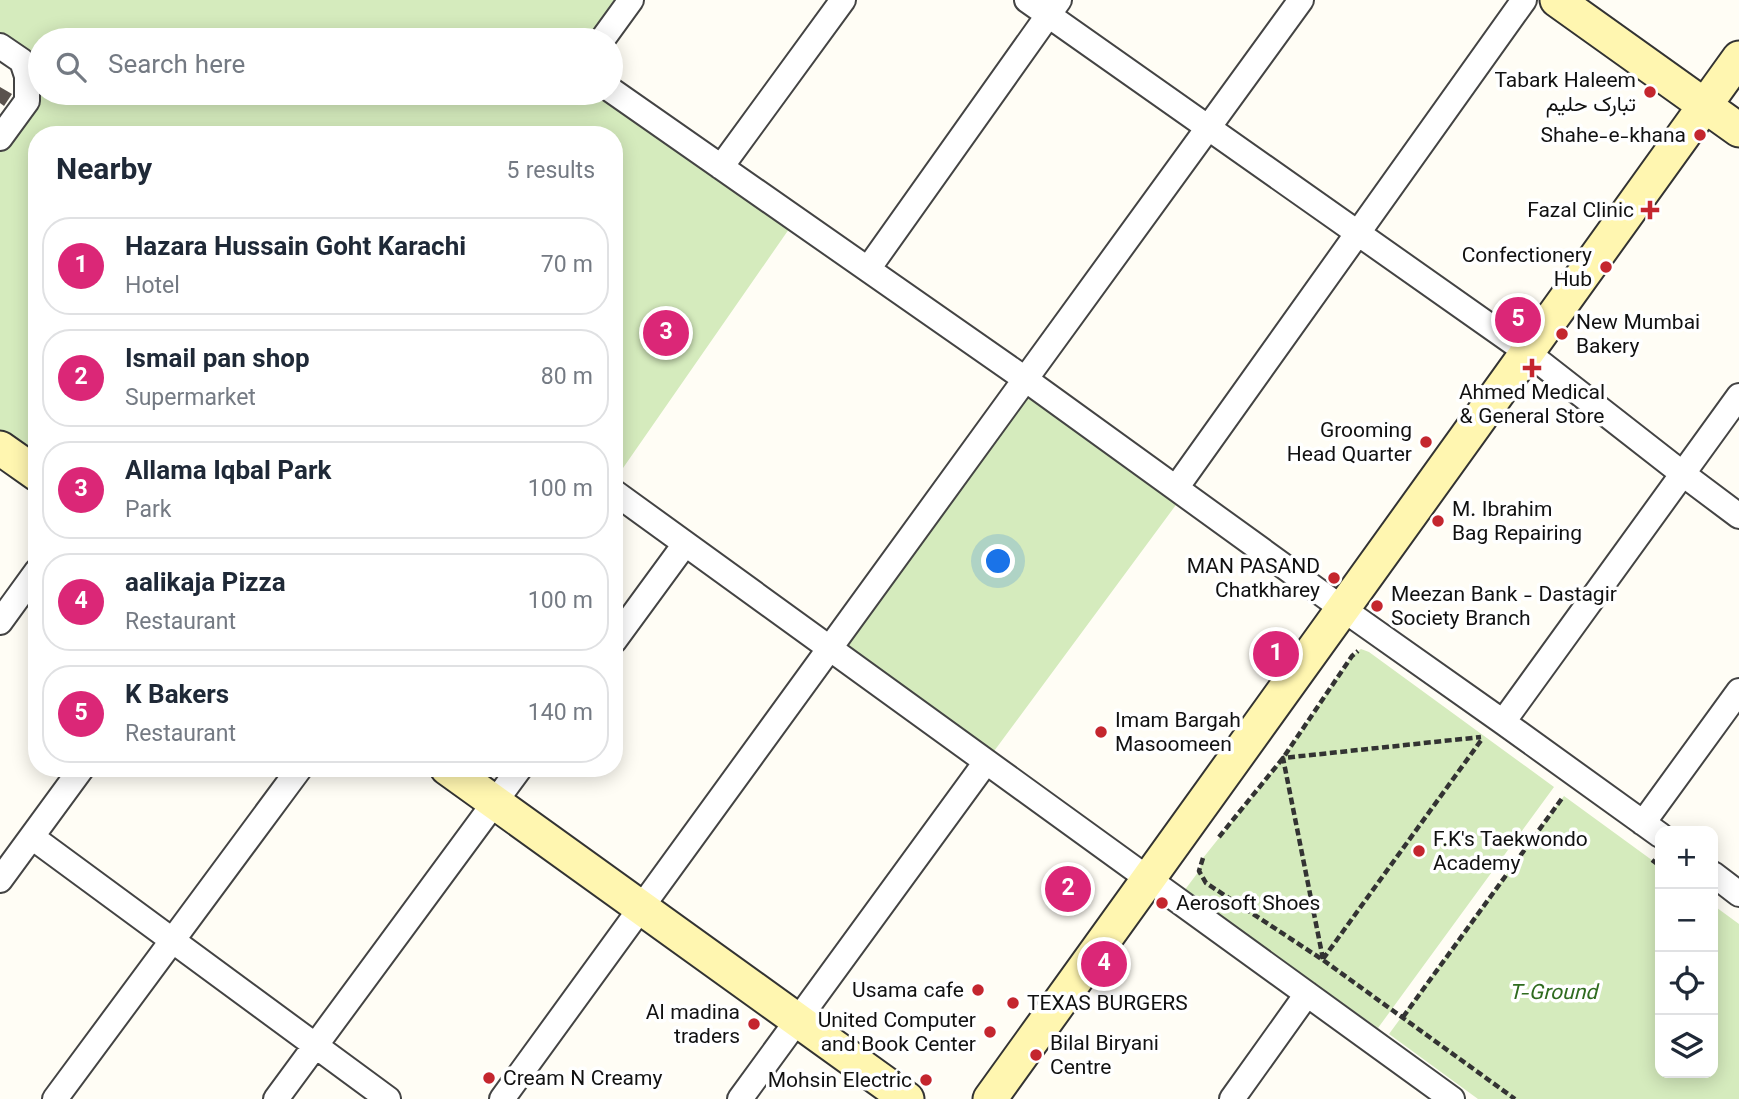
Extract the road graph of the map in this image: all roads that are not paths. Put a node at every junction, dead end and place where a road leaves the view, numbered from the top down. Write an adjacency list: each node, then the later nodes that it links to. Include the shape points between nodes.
1 (631, 0): 8 (street)
2 (843, 0): 16 (street)
3 (1027, 0): 7 (street)
4 (1300, 0): 13 (street)
5 (1524, 0): 17 (street)
6 (1557, 0): 12 (street)
7 (1054, 7): 13 (street); 18 (street)
8 (611, 28)
9 (0, 46): 15 (street, via 22,61 27,101)
10 (1739, 58): 12 (street)
11 (623, 98): 16 (street)
12 (1705, 105): 14 (street); 19 (street)
13 (1208, 127): 17 (street); 20 (street)
14 (1739, 130)
15 (0, 138)
16 (721, 167): 18 (street)
17 (1358, 233): 19 (street); 25 (street)
18 (867, 269): 20 (street)
19 (1528, 353): 24 (street); 30 (street)
20 (1026, 379): 25 (street); 33 (street)
21 (1739, 396): 24 (street)
22 (0, 448): 23 (street)
23 (28, 468)
24 (1683, 474): 27 (street); 35 (street)
25 (1176, 488): 30 (street)
26 (623, 499): 28 (street)
27 (1739, 516)
28 (685, 544): 32 (street); 33 (street)
29 (28, 583): 31 (street)
30 (1343, 609): 35 (street); 45 (street)
31 (0, 621)
32 (623, 628)
33 (829, 648): 36 (street); 48 (street)
34 (1739, 691): 42 (street)
35 (1503, 722): 42 (street)
36 (986, 762): 45 (street); 51 (street)
37 (75, 777): 43 (street)
38 (293, 777): 49 (street)
39 (459, 777): 41 (street)
40 (514, 777): 41 (street)
41 (495, 803): 48 (street); 52 (street)
42 (1652, 829)
43 (32, 837): 46 (street); 49 (street)
44 (1718, 878): 47 (street)
45 (1148, 879): 50 (street); 60 (street)
46 (0, 880)
47 (1739, 894)
48 (641, 908): 51 (street); 57 (street)
49 (172, 940): 52 (street); 54 (street)
50 (1307, 994): 53 (street); 61 (street)
51 (798, 1020): 58 (street); 59 (street)
52 (315, 1046): 55 (street); 56 (street)
53 (1449, 1098)
54 (55, 1099)
55 (276, 1099)
56 (388, 1099)
57 (502, 1099)
58 (740, 1099)
59 (907, 1099)
60 (990, 1099)
61 (1232, 1099)

